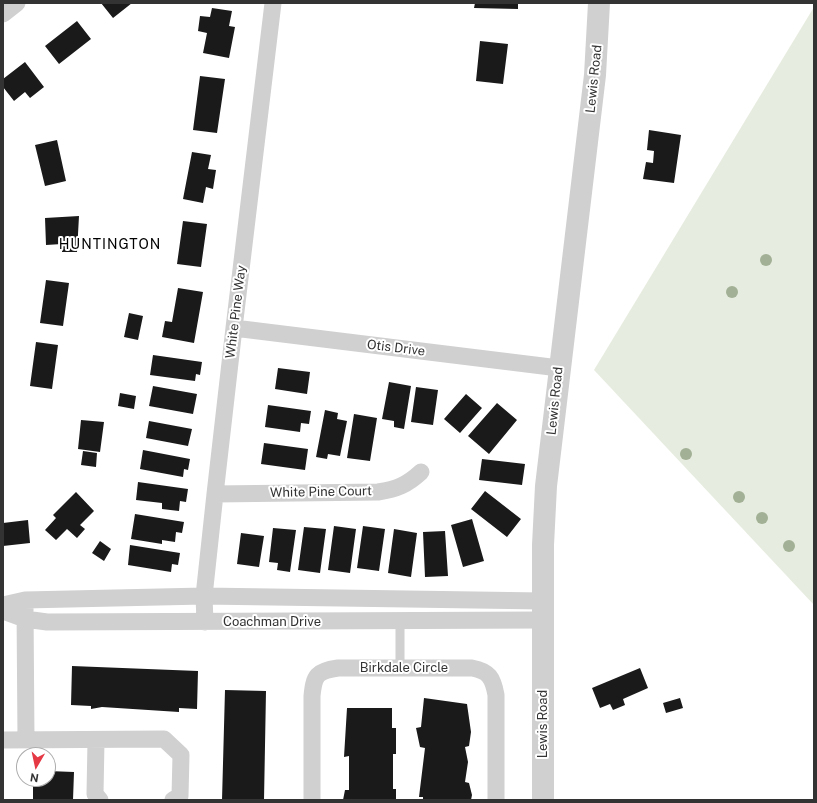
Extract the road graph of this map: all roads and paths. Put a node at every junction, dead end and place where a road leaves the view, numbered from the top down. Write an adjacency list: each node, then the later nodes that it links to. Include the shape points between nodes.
1 (17, 3): 4 (street)
2 (273, 3): 5 (street, White Pine Way)
3 (599, 3): 6 (street, Lewis Road, via 595,75)
4 (3, 14)
5 (234, 328): 6 (street, Otis Drive); 8 (street, White Pine Way)
6 (559, 368): 12 (street, Lewis Road, via 546,486)
7 (422, 472): 8 (street, White Pine Court, via 408,483 392,490 378,492)
8 (215, 494): 9 (street, White Pine Way)
9 (204, 596): 10 (street, Coachman Drive); 12 (street, Coachman Drive); 15 (street, White Pine Way)
10 (25, 600): 11 (street, Coachman Drive); 14 (street)
11 (3, 604)
12 (543, 610): 16 (street, Coachman Drive); 25 (street, Lewis Road)
13 (3, 611): 14 (street, Coachman Drive)
14 (25, 619): 15 (street, Coachman Drive, via 46,622); 19 (street)
15 (205, 622): 16 (street, Coachman Drive)
16 (400, 622): 17 (lane)
17 (400, 668): 23 (street, Birkdale Circle, via 338,668 325,670 318,675 313,684 312,696); 24 (street, Birkdale Circle, via 472,668 489,675 494,683 496,695)
18 (3, 740): 19 (street)
19 (26, 740): 20 (street)
20 (96, 741): 21 (street, via 95,794); 22 (street, via 164,739 181,755 180,796)
21 (100, 800)
22 (173, 800)
23 (312, 800)
24 (496, 800)
25 (543, 800)

